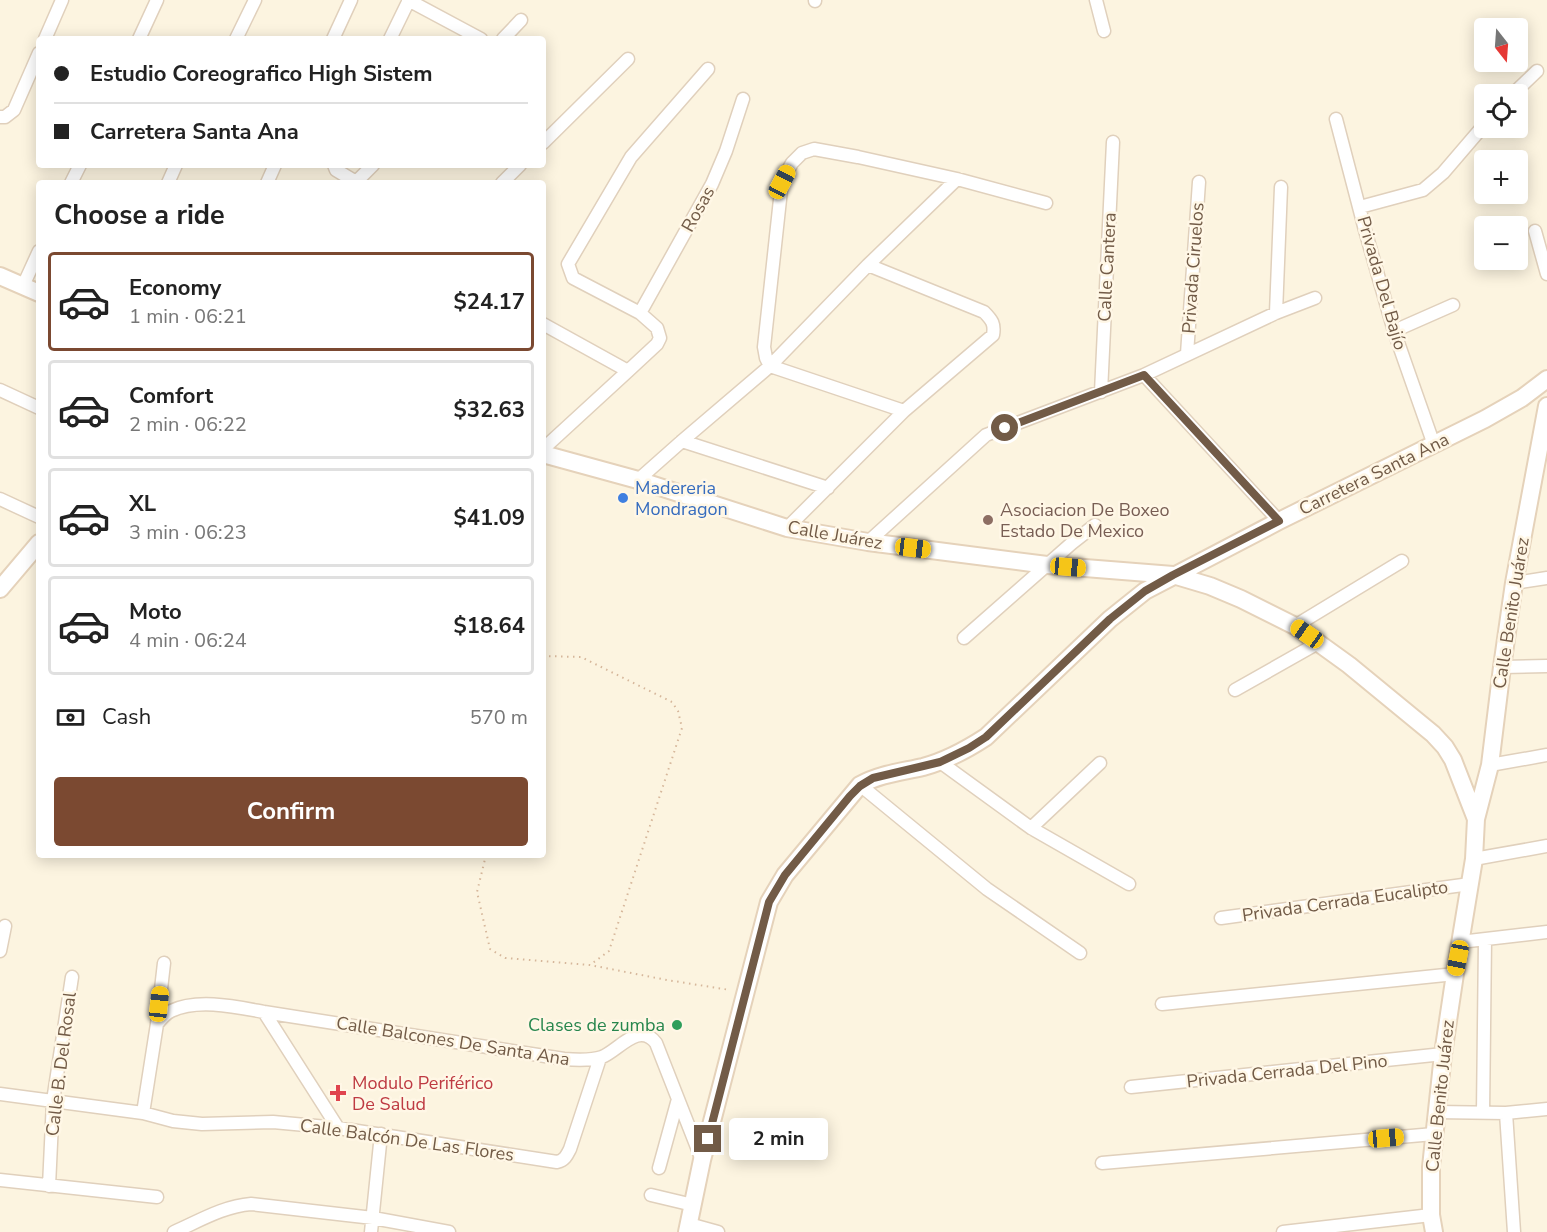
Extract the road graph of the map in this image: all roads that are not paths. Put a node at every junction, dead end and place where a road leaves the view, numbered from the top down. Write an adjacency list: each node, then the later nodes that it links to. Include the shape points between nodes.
1 (62, 0): 9 (street)
2 (157, 0): 10 (street)
3 (255, 0): 11 (street)
4 (351, 0): 12 (street)
5 (409, 0): 13 (street); 14 (street)
6 (1096, 0): 8 (street)
7 (521, 20): 15 (street)
8 (1104, 31)
9 (46, 36)
10 (140, 36)
11 (237, 36)
12 (334, 36)
13 (391, 36)
14 (475, 36)
15 (505, 36)
16 (628, 58): 25 (street)
17 (36, 60): 22 (street, via 14,110)
18 (708, 69): 47 (street, via 631,157 568,264 573,278)
19 (1537, 71): 20 (street)
20 (1524, 84)
21 (743, 99): 47 (street, Rosas, via 712,184)
22 (0, 117)
23 (1336, 119): 37 (street, Privada Del Bajío)
24 (1474, 137): 37 (street, via 1423,190)
25 (546, 139)
26 (1113, 142): 57 (street, Calle Cantera)
27 (335, 168): 31 (street)
28 (370, 168): 32 (street)
29 (517, 168): 33 (street)
30 (957, 179): 36 (street); 40 (street); 52 (street, via 814,150 802,153 792,163 782,182 765,335)
31 (351, 180)
32 (358, 180)
33 (505, 180)
34 (1199, 182): 51 (street, Privada Ciruelos)
35 (1281, 187): 48 (street)
36 (1046, 203)
37 (1360, 207): 50 (street, Privada Del Bajío)
38 (1535, 231): 41 (street)
39 (36, 258): 43 (street)
40 (868, 264): 52 (street); 60 (street, via 984,312 994,327 993,335)
41 (1547, 274)
42 (0, 276): 43 (street)
43 (23, 286): 44 (street)
44 (36, 292)
45 (1315, 298): 48 (street)
46 (1452, 305): 50 (street)
47 (640, 313): 53 (street, via 657,328 660,338)
48 (1276, 313): 51 (street)
49 (546, 326): 53 (street)
50 (1394, 331): 63 (street, Privada Del Bajío)
51 (1187, 354): 54 (street)
52 (770, 366): 60 (street); 61 (street)
53 (628, 371): 62 (street)
54 (1144, 375): 57 (street); 69 (street)
55 (1547, 379): 63 (street, Carretera Santa Ana, via 1504,409)
56 (0, 390): 59 (street)
57 (1101, 392): 72 (street, via 986,435)
58 (1547, 406): 78 (street, Calle Benito Juárez)
59 (36, 407)
60 (904, 411): 66 (street)
61 (682, 441): 65 (street); 66 (street)
62 (546, 445)
63 (1434, 445): 69 (street, Carretera Santa Ana)
64 (546, 455): 65 (street, Calle Juárez)
65 (638, 480): 71 (street, Calle Juárez)
66 (828, 488): 71 (street)
67 (0, 499): 68 (street)
68 (36, 516)
69 (1279, 521): 76 (street, Carretera Santa Ana)
70 (1095, 525): 75 (street)
71 (787, 528): 72 (street, Calle Juárez)
72 (868, 542): 75 (street, Calle Juárez)
73 (36, 547): 79 (street)
74 (1402, 561): 80 (street)
75 (1047, 565): 76 (street, Calle Juárez); 81 (street)
76 (1173, 575): 80 (street, Calle Benito Juárez, via 1241,598); 87 (street, Carretera Santa Ana, via 1110,619 986,737)
77 (1546, 577): 78 (street)
78 (1515, 583): 84 (street, Calle Benito Juárez)
79 (0, 589)
80 (1295, 626): 82 (street, Calle Benito Juárez)
81 (964, 638)
82 (1318, 642): 85 (street); 91 (street, Calle Benito Juárez, via 1410,714 1445,747)
83 (1547, 666): 84 (street)
84 (1502, 667): 89 (street, Calle Benito Juárez)
85 (1235, 690)
86 (1547, 755): 89 (street)
87 (940, 762): 90 (street, Carretera Santa Ana, via 873,778); 92 (street)
88 (1100, 763): 92 (street)
89 (1490, 765): 91 (street, Calle Benito Juárez)
90 (860, 786): 103 (street, via 987,889); 124 (street, Carretera Santa Ana, via 776,888 769,902)
91 (1476, 819): 94 (street, Calle Benito Juárez)
92 (1031, 828): 95 (street)
93 (1547, 846): 94 (street)
94 (1474, 859): 96 (street, Calle Benito Juárez)
95 (1129, 884)
96 (1470, 884): 97 (street, Privada Cerrada Eucalipto); 101 (street, Calle Benito Juárez)
97 (1221, 918)
98 (5, 926): 102 (street)
99 (1547, 932): 100 (street)
100 (1485, 940): 101 (street); 119 (street)
101 (1460, 942): 105 (street, Calle Benito Juárez)
102 (0, 951)
103 (1080, 953)
104 (164, 963): 109 (street)
105 (1455, 974): 107 (street); 110 (street, Calle Benito Juárez)
106 (72, 977): 115 (street, Calle B. Del Rosal)
107 (1162, 1004)
108 (264, 1012): 109 (street, Calle Balcones De Santa Ana, via 225,1004 203,1005 168,1012); 111 (street, Calle Balcones De Santa Ana, via 564,1059); 121 (street)
109 (157, 1024): 118 (street)
110 (1443, 1054): 112 (street, Privada Cerrada Del Pino); 117 (street, Calle Benito Juárez)
111 (600, 1058): 114 (street, via 634,1036 649,1036 656,1043); 122 (street, Calle Balcón De Las Flores, via 570,1149 562,1160 552,1162)
112 (1131, 1087)
113 (0, 1094): 115 (street, Calle Balcón De Las Flores)
114 (678, 1099): 124 (street); 126 (street)
115 (53, 1101): 118 (street, Calle Balcón De Las Flores); 128 (street, Calle B. Del Rosal)
116 (1547, 1109): 120 (street)
117 (1436, 1112): 119 (street); 123 (street, Calle Benito Juárez)
118 (143, 1113): 121 (street, Calle Balcón De Las Flores, via 202,1124 273,1122)
119 (1484, 1113): 120 (street)
120 (1506, 1113): 142 (street)
121 (338, 1128): 122 (street, Calle Balcón De Las Flores)
122 (381, 1134): 133 (street)
123 (1434, 1134): 125 (street); 132 (street, Calle Benito Juárez)
124 (702, 1160): 131 (street, Carretera Santa Ana)
125 (1102, 1163)
126 (659, 1168)
127 (0, 1180): 128 (street)
128 (49, 1186): 130 (street)
129 (651, 1195): 131 (street)
130 (157, 1197)
131 (693, 1205): 134 (street, Carretera Santa Ana)
132 (1431, 1215): 135 (street); 141 (street, Calle Benito Juárez)
133 (373, 1218): 136 (street, via 251,1204 226,1209); 137 (street); 138 (street)
134 (688, 1228): 139 (street)
135 (1327, 1230): 140 (street)
136 (174, 1232)
137 (371, 1232)
138 (449, 1232)
139 (718, 1232)
140 (1283, 1232)
141 (1434, 1232)
142 (1514, 1232)

